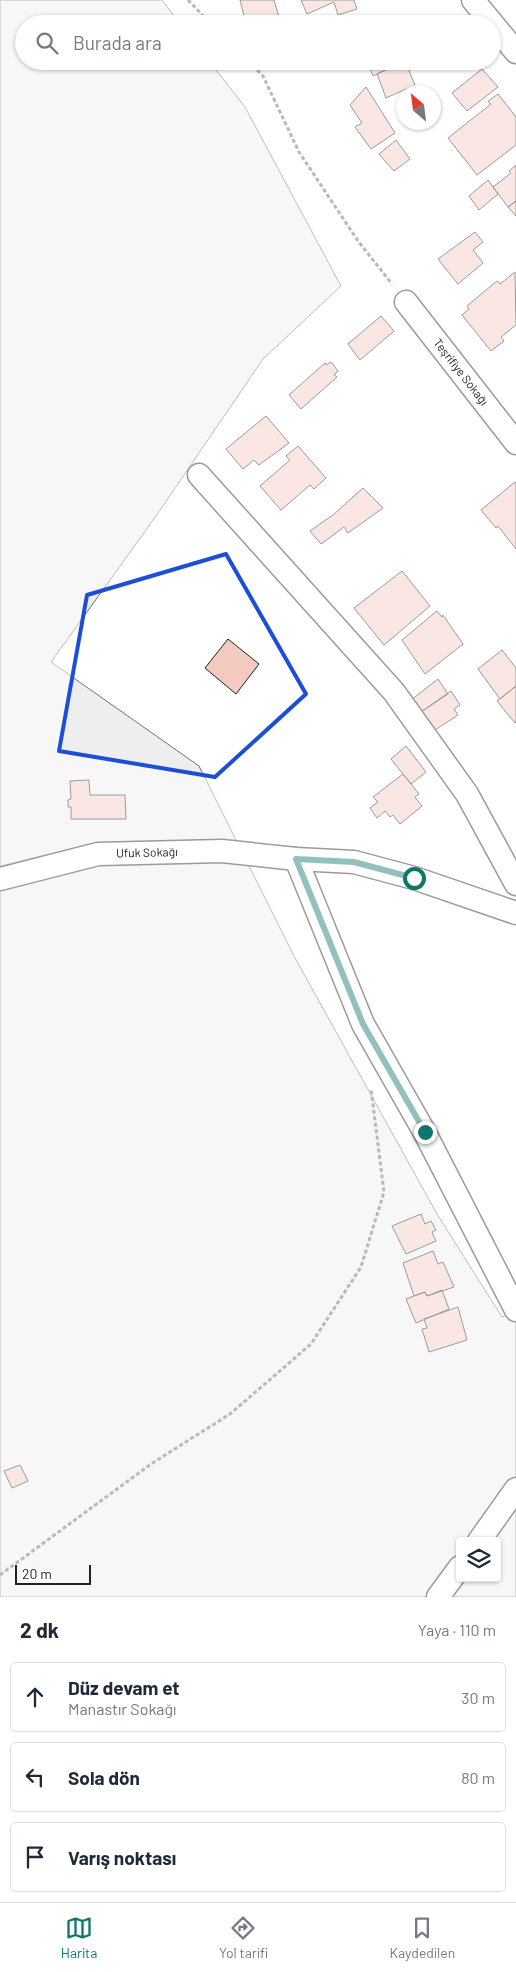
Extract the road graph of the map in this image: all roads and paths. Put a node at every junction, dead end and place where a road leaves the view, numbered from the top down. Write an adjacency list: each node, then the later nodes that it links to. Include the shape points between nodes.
1 (188, 0): 3 (path)
2 (473, 0): 4 (street)
3 (202, 15)
4 (485, 15)
5 (501, 34): 6 (street)
6 (516, 52)
7 (257, 70): 8 (path, via 263,76 299,152 358,241)
8 (406, 302): 9 (street, Teşrifiye Sokağı)
9 (516, 442)
10 (199, 475): 13 (street, via 394,692 467,794)
11 (296, 859): 12 (street, Ufuk Sokağı, via 222,851 98,854); 14 (street, Ufuk Sokağı, via 354,862 414,878); 16 (street, via 363,1024 425,1132)
12 (0, 879)
13 (516, 884)
14 (516, 913)
15 (370, 1083): 20 (path, via 384,1192 361,1267 311,1344 230,1414 151,1464)
16 (516, 1310)
17 (516, 1488): 18 (street)
18 (482, 1537)
19 (456, 1572): 21 (street)
20 (0, 1575)
21 (438, 1597)

